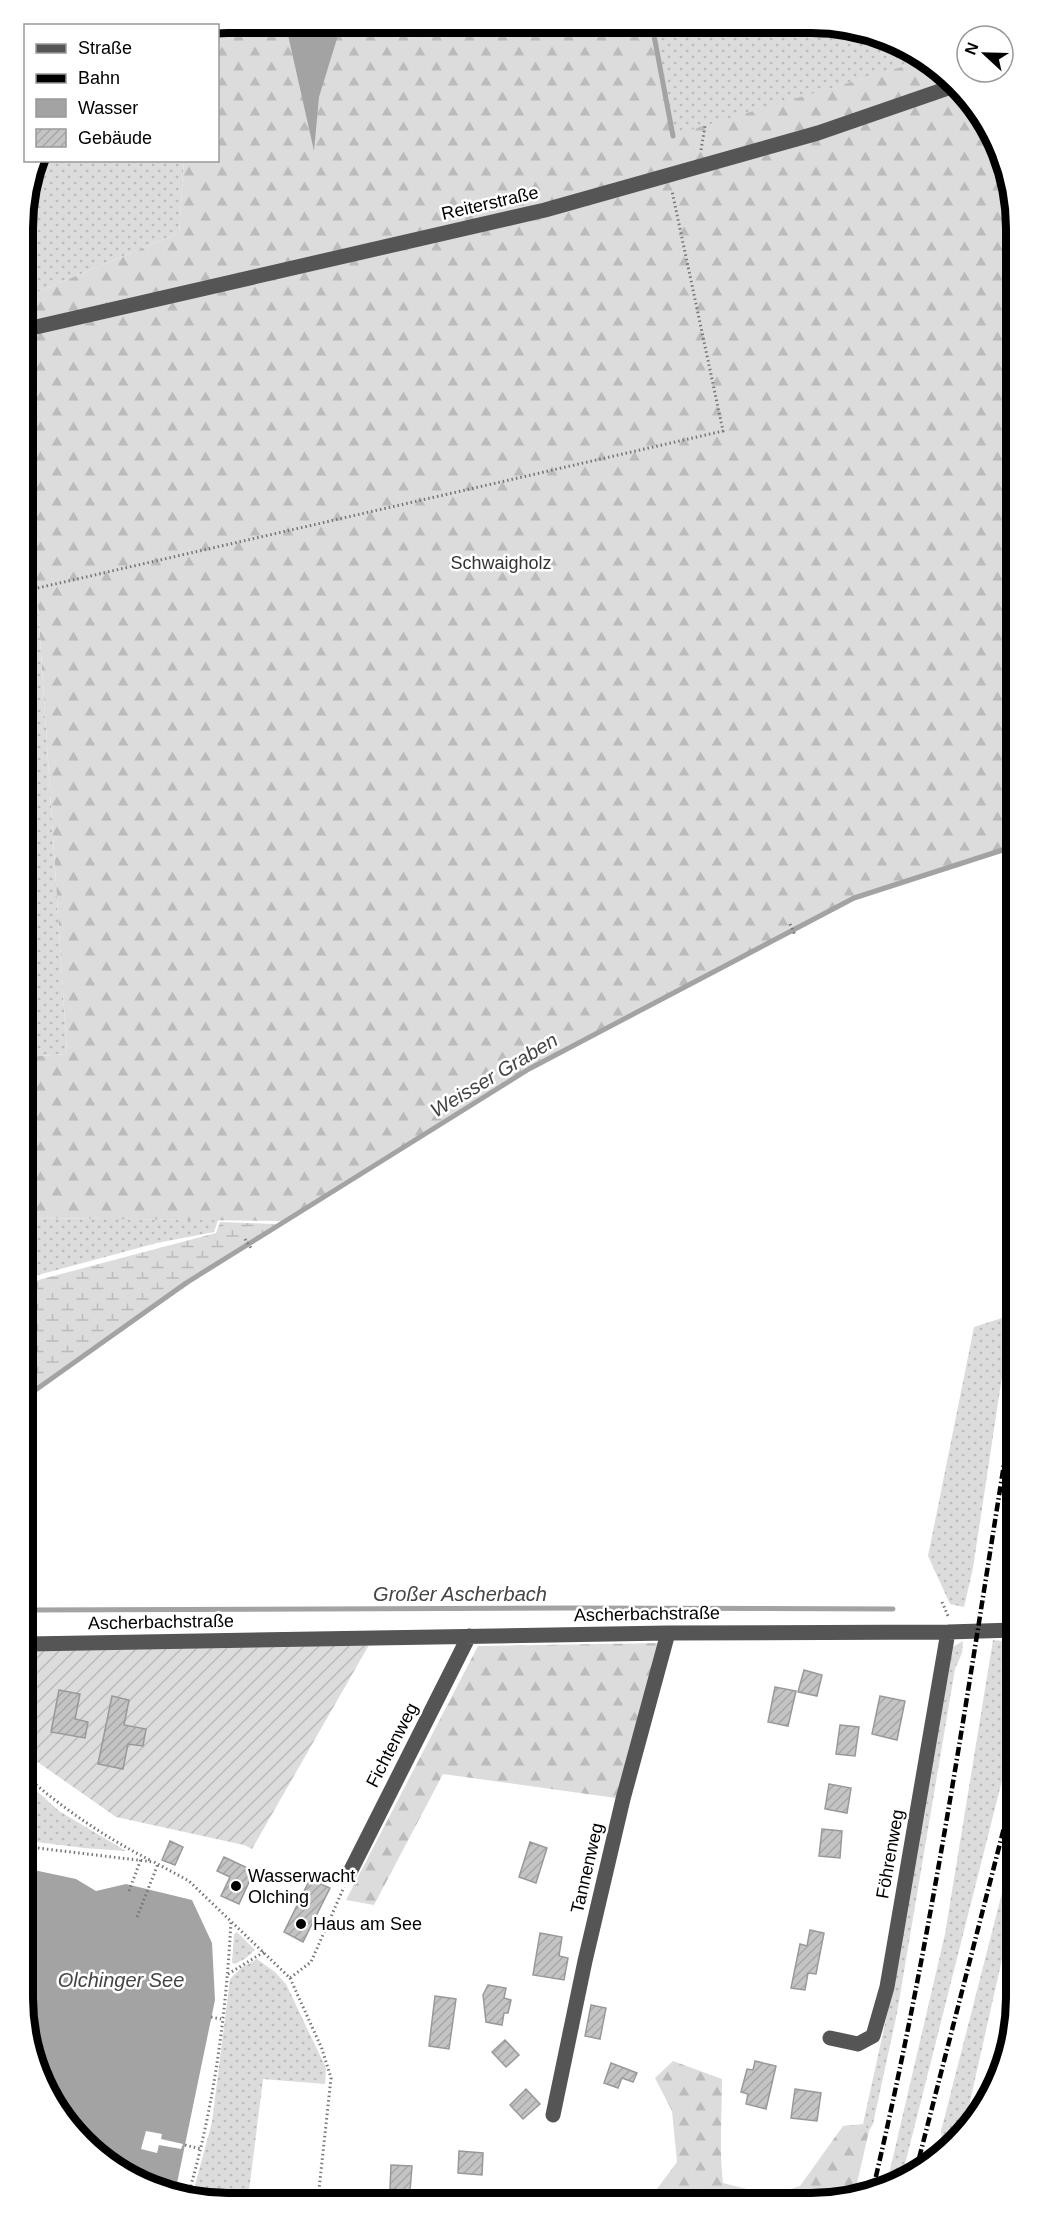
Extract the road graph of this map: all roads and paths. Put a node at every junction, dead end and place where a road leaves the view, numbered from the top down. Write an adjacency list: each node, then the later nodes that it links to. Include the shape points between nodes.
1 (948, 89): 3 (street, Reiterstraße)
2 (705, 126): 3 (path)
3 (697, 166): 4 (street, Reiterstraße)
4 (669, 174): 5 (street, Reiterstraße, via 545,210); 6 (path, via 723,431)
5 (33, 328)
6 (33, 589)
7 (790, 924): 8 (path)
8 (795, 935)
9 (245, 1239): 10 (path)
10 (251, 1248)
11 (942, 1602): 12 (path)
12 (948, 1615)
13 (1006, 1630): 14 (street, Ascherbachstraße)
14 (948, 1632): 15 (street, Ascherbachstraße); 31 (street, Föhrenweg, via 885,1997 873,2036 858,2044)
15 (668, 1633): 16 (street, Ascherbachstraße); 32 (street, Tannenweg, via 623,1798)
16 (469, 1636): 17 (street, Ascherbachstraße); 22 (street, Fichtenweg)
17 (33, 1644)
18 (33, 1782): 21 (path, via 97,1830)
19 (33, 1847): 20 (path)
20 (141, 1859): 21 (path); 23 (path)
21 (156, 1863): 24 (path); 25 (path, via 189,1881)
22 (350, 1872): 28 (path, via 311,1962)
23 (129, 1891)
24 (137, 1917)
25 (231, 1921): 26 (path); 27 (path)
26 (264, 1952): 27 (path); 28 (path)
27 (228, 1974): 30 (path)
28 (290, 1978): 36 (path, via 331,2078)
29 (211, 2017): 30 (path)
30 (222, 2019): 34 (path)
31 (830, 2038)
32 (553, 2115)
33 (185, 2145): 34 (path)
34 (202, 2149): 35 (path)
35 (190, 2189)
36 (319, 2193)

